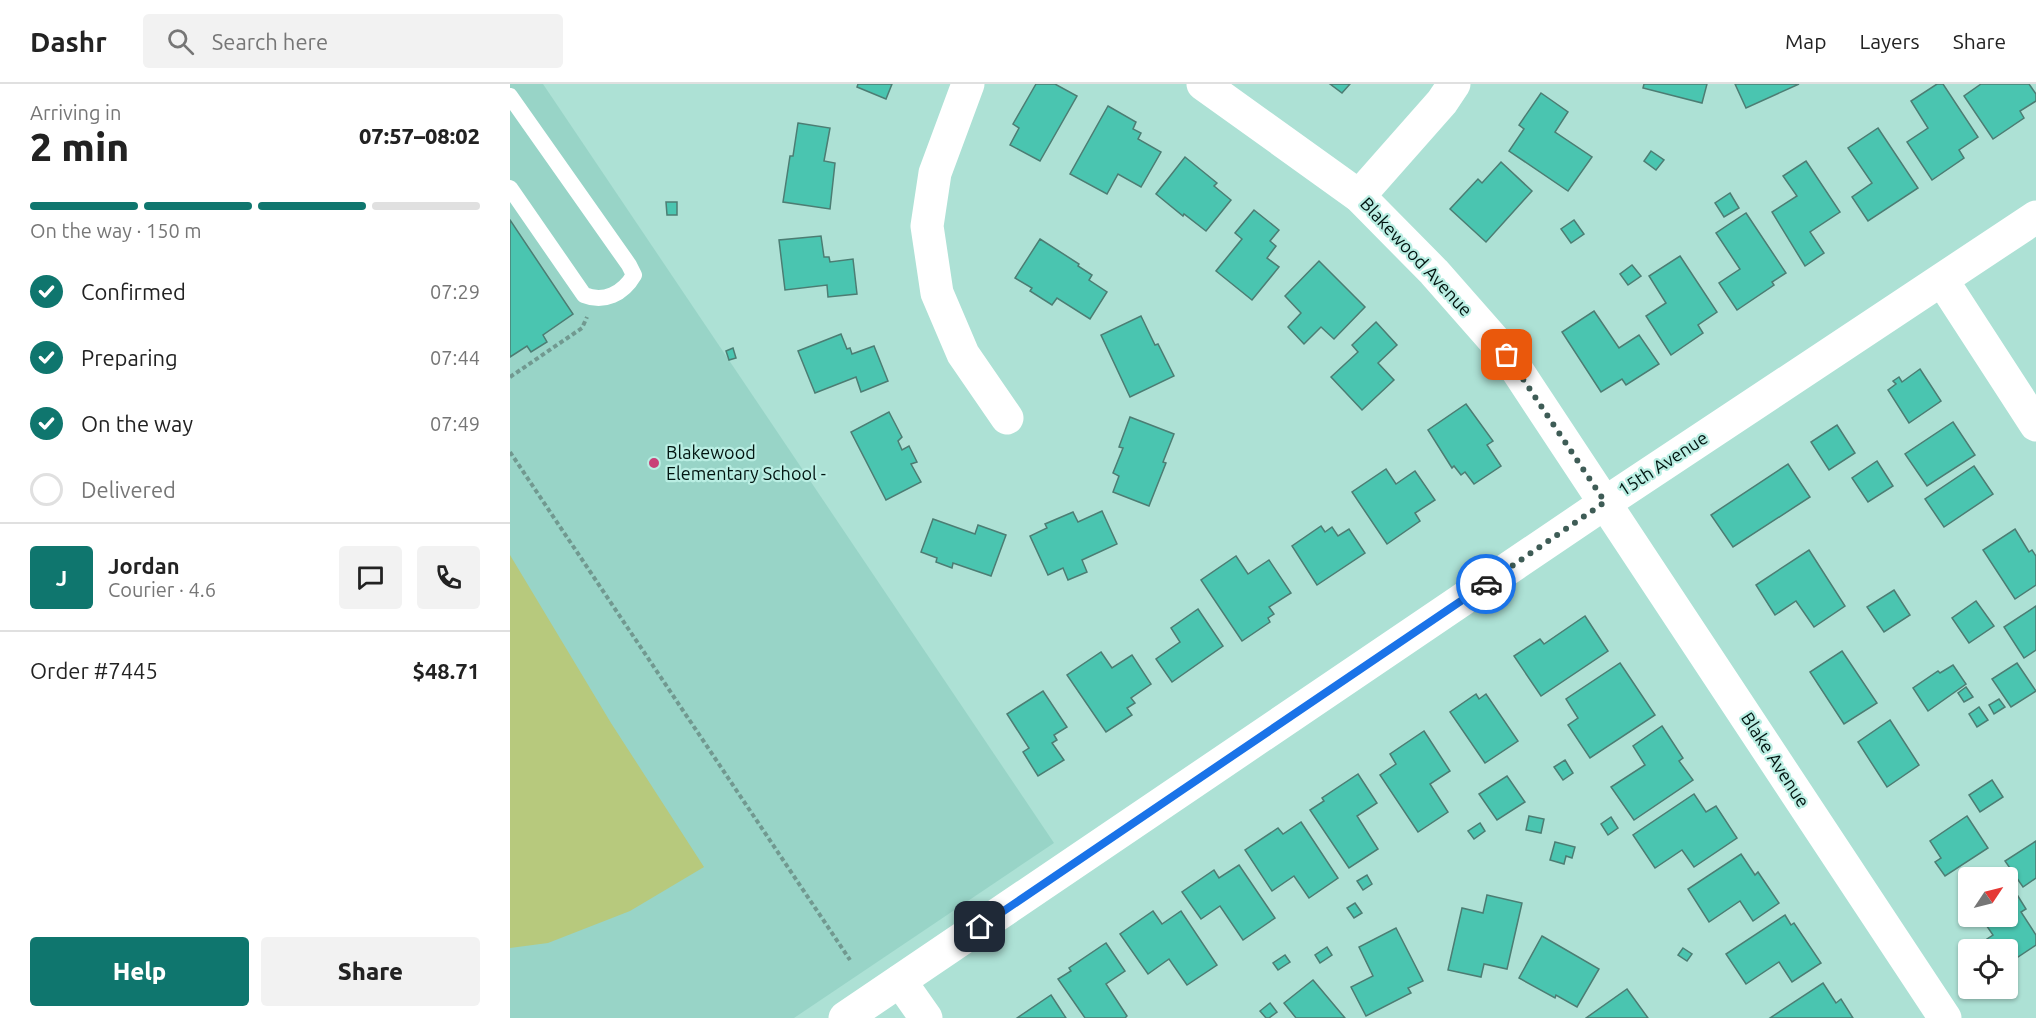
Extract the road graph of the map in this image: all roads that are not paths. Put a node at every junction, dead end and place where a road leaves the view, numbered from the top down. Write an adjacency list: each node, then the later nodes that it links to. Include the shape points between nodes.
1 (968, 84): 9 (street, via 936,173 927,226 937,293 963,354)
2 (1203, 84): 6 (street, Blakewood Avenue)
3 (1454, 84): 6 (street)
4 (510, 96): 5 (lane, via 629,265 634,275 629,284 608,299 584,295)
5 (510, 188)
6 (1359, 196): 11 (street, Blakewood Avenue, via 1434,272 1507,355)
7 (2036, 217): 8 (street, 15th Avenue)
8 (1942, 280): 10 (street); 11 (street, 15th Avenue)
9 (1007, 418)
10 (2036, 425)
11 (1605, 502): 12 (street, 15th Avenue); 15 (street, Blake Avenue)
12 (900, 981): 13 (street, 15th Avenue); 14 (street)
13 (845, 1018)
14 (926, 1018)
15 (1945, 1018)

